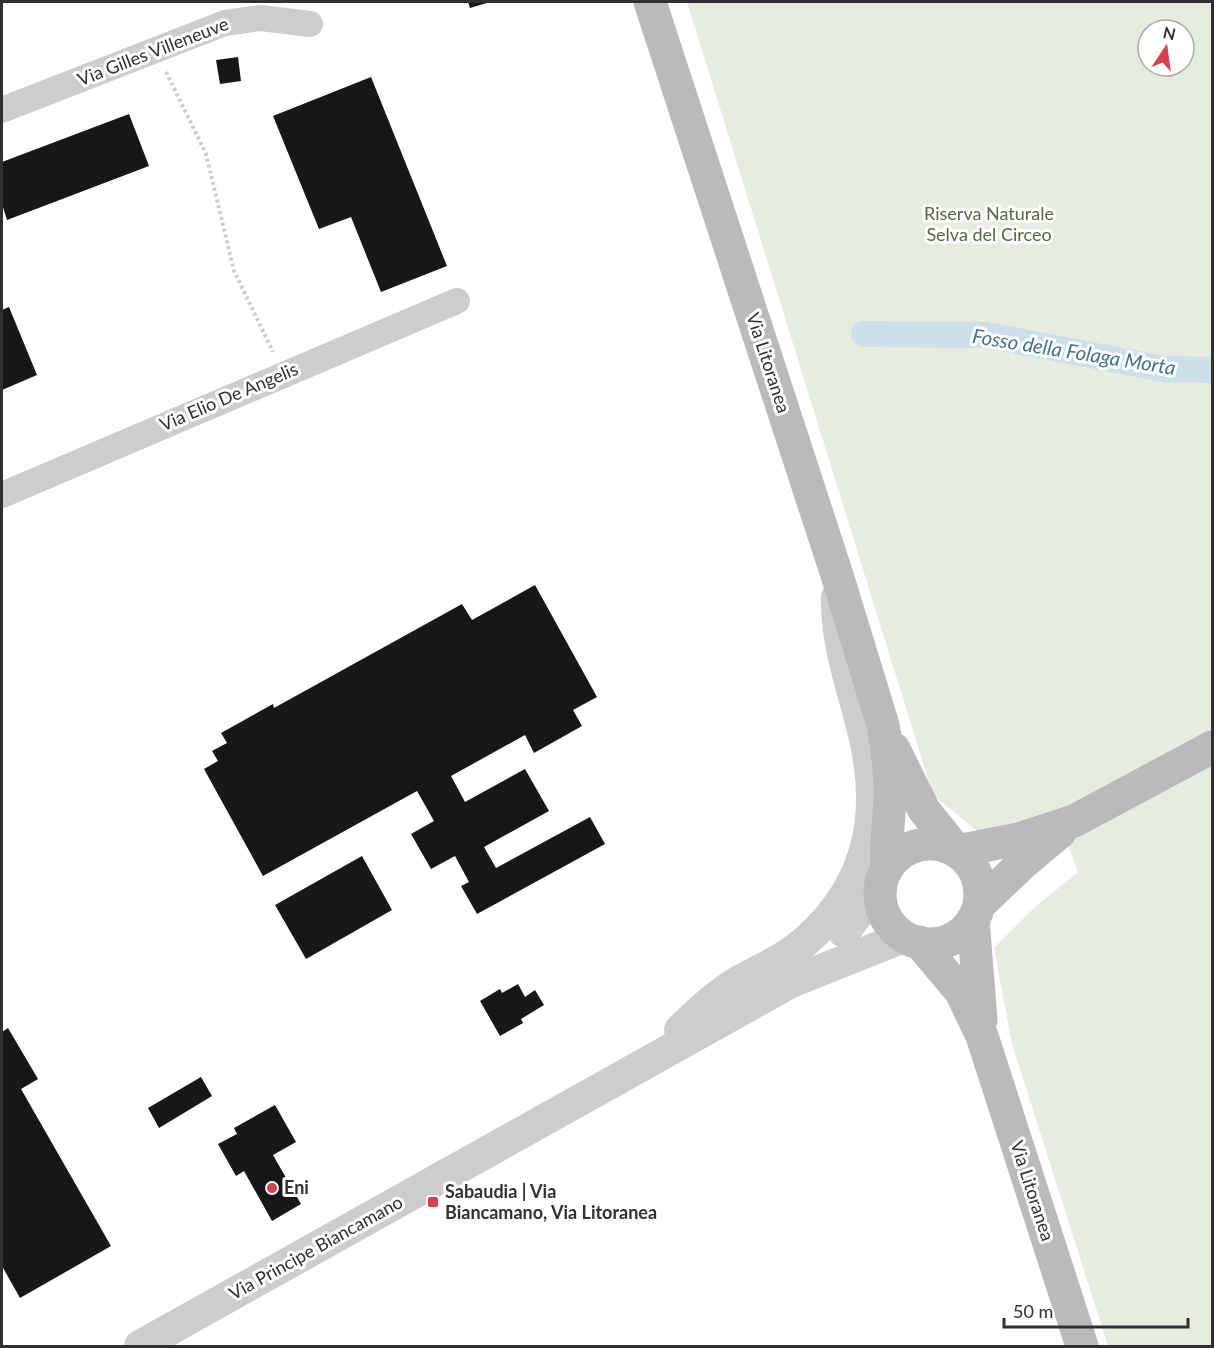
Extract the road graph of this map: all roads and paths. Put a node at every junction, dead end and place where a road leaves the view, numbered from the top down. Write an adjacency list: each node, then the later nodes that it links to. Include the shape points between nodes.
1 (650, 2): 8 (main road, Via Litoranea)
2 (310, 24): 3 (street, Via Gilles Villeneuve, via 237,20)
3 (155, 50): 4 (street, Via Gilles Villeneuve); 6 (path, via 206,154 234,271)
4 (2, 111)
5 (457, 301): 6 (street, Via Elio De Angelis)
6 (284, 374): 7 (street, Via Elio De Angelis)
7 (2, 495)
8 (837, 575): 9 (main road, Via Litoranea); 18 (street, Via Principe Biancamano, via 839,639 863,731 872,785 871,825 865,854 837,909 808,939 713,1000)
9 (883, 725): 12 (main road, Via Litoranea, via 924,810); 13 (main road, Via Litoranea, via 890,774)
10 (1212, 747): 11 (main road)
11 (1074, 821): 12 (main road, via 1019,839); 14 (main road, via 1023,862)
12 (957, 851): 13 (main road, via 926,844 910,848 897,856); 14 (main road, via 976,874 980,889)
13 (884, 875): 15 (main road, via 880,898 886,917); 16 (street, Via Principe Biancamano, via 841,935)
14 (976, 912): 15 (main road, via 963,931 950,940 934,944); 17 (main road, Via Litoranea)
15 (912, 940): 16 (street, Via Principe Biancamano); 17 (main road, Via Litoranea, via 961,992)
16 (791, 982): 18 (street, Via Principe Biancamano)
17 (982, 1036): 20 (main road, Via Litoranea)
18 (649, 1061): 19 (street, Via Principe Biancamano)
19 (140, 1347)
20 (1082, 1347)

